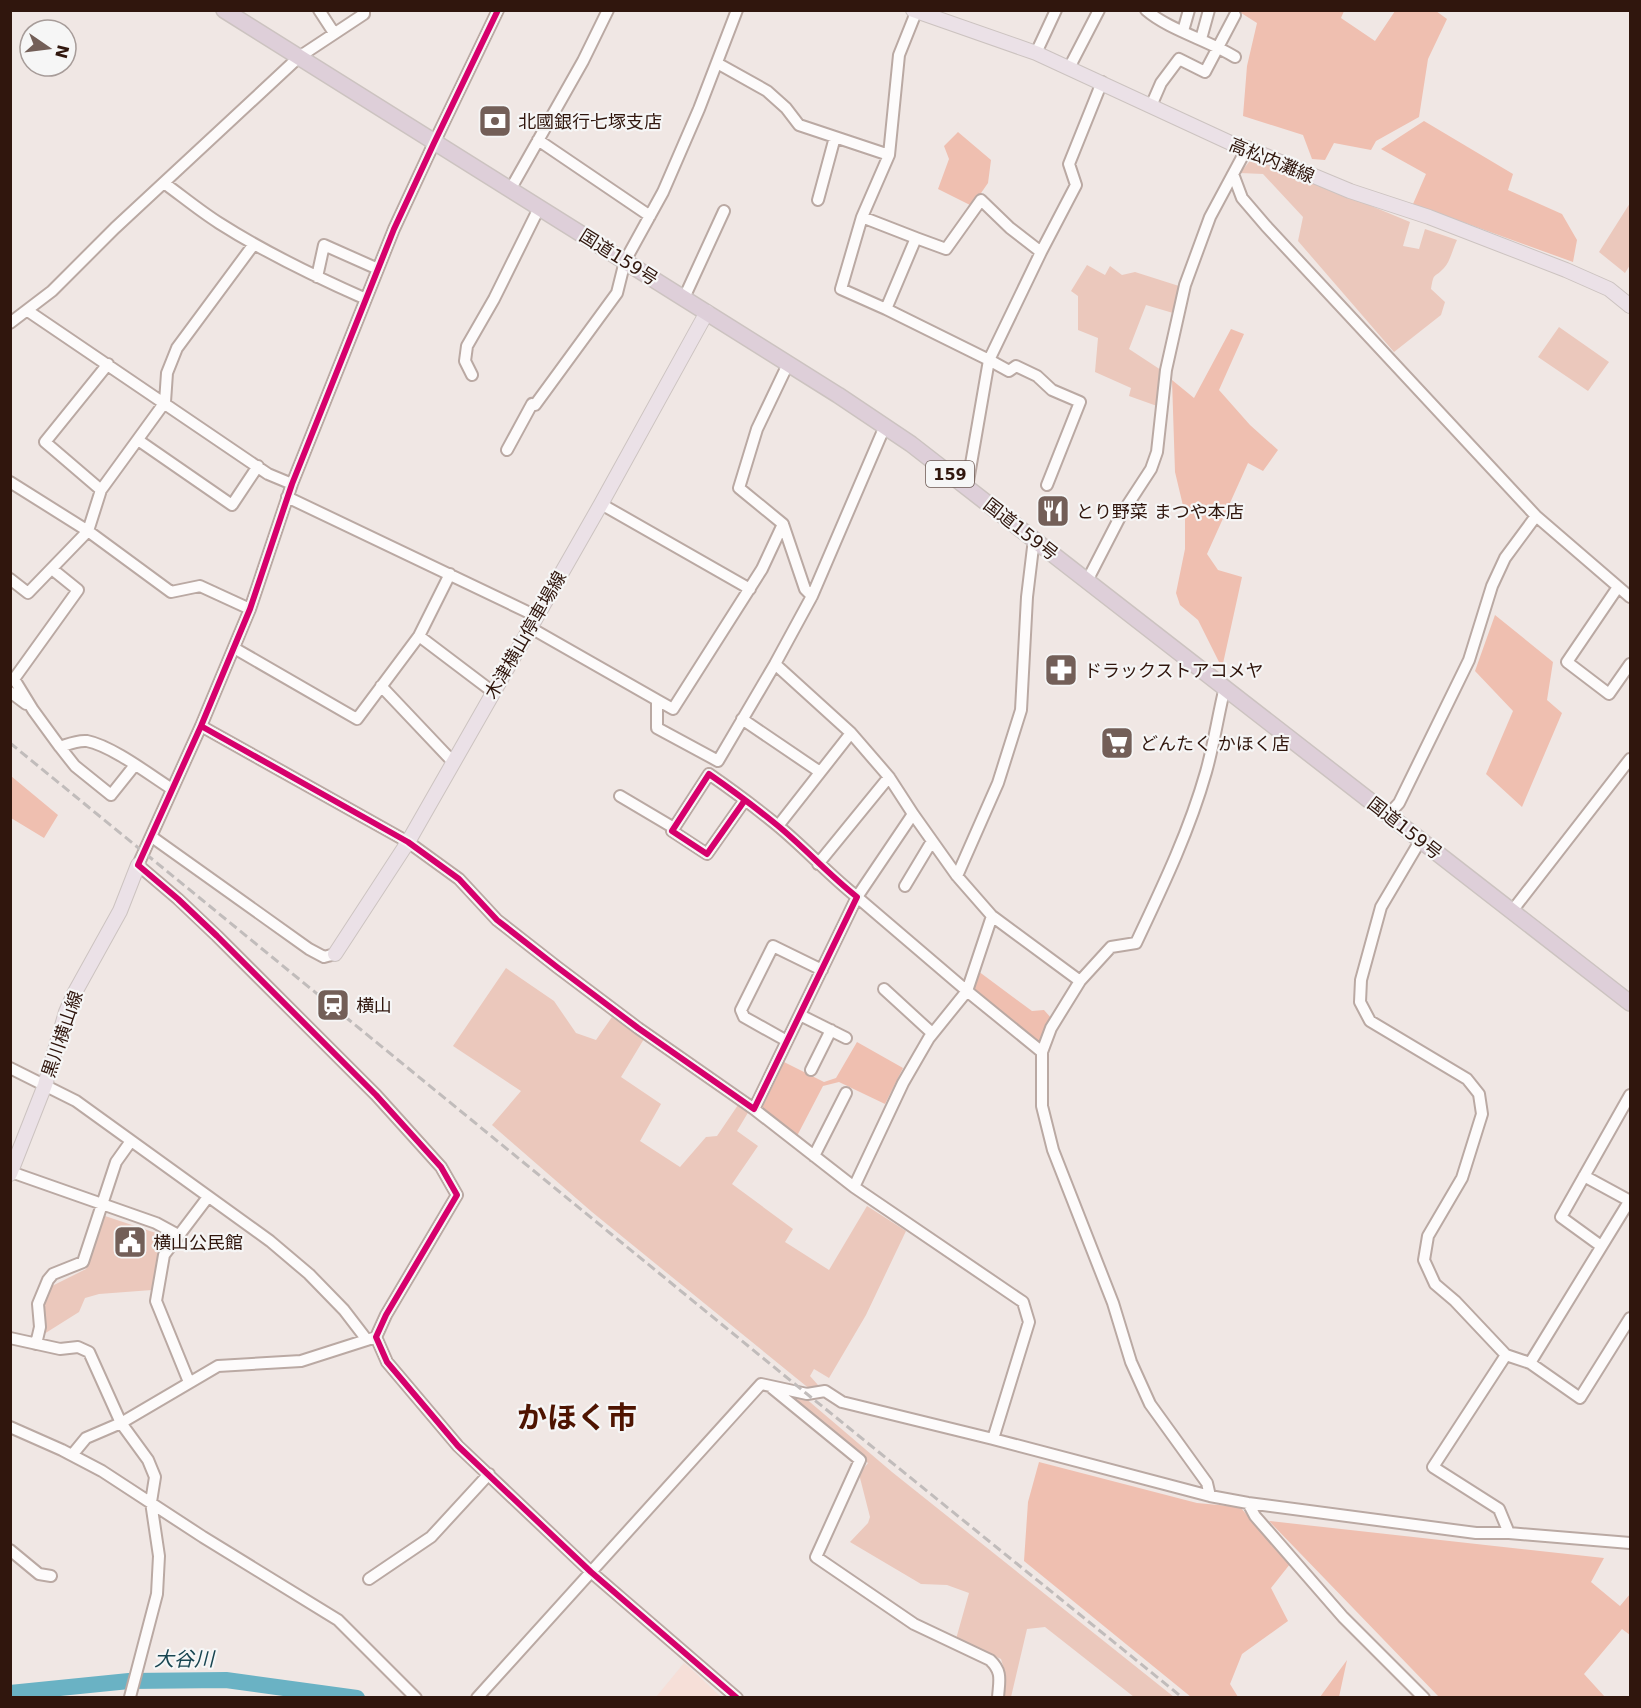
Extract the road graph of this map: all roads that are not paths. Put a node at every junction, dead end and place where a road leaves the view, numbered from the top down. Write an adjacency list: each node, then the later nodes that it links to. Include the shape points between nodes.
1 (224, 10): 14 (highway, 国道159号 / 159)
2 (319, 10): 16 (street)
3 (498, 10): 28 (street)
4 (608, 10): 27 (street)
5 (737, 10): 22 (street)
6 (1056, 10): 19 (street)
7 (1146, 10): 15 (street)
8 (1189, 10): 15 (street)
9 (1209, 10): 17 (street)
10 (916, 11): 19 (main road, 高松内灘線); 30 (street, via 899,55)
11 (366, 12): 16 (street)
12 (1095, 12): 23 (street)
13 (1235, 15): 18 (street)
14 (244, 16): 20 (highway, 国道159号 / 159)
15 (1183, 31): 17 (street)
16 (334, 33): 20 (street)
17 (1201, 39): 18 (street)
18 (1219, 47): 21 (street); 25 (street, via 1205,72 1179,59)
19 (1036, 53): 23 (main road, 高松内灘線)
20 (299, 57): 28 (highway, 国道159号 / 159); 32 (street)
21 (1235, 57)
22 (717, 63): 26 (street, via 767,91 799,125); 37 (street)
23 (1069, 68): 24 (main road, 高松内灘線)
24 (1102, 82): 25 (main road, 高松内灘線); 41 (street, via 1069,164 1076,185)
25 (1150, 106): 29 (main road, 高松内灘線)
26 (835, 137): 30 (street); 34 (street)
27 (538, 140): 33 (street); 37 (street)
28 (434, 143): 33 (highway, 国道159号 / 159); 43 (street)
29 (1246, 148): 31 (street); 47 (main road, 高松内灘線, via 1350,192 1429,217 1566,270 1609,289)
30 (889, 155): 38 (street)
31 (1233, 174): 68 (street, via 1242,198 1260,219); 75 (street, via 1210,217 1185,285 1166,370 1157,452 1151,469 1121,514)
32 (164, 183): 40 (street); 49 (street)
33 (510, 190): 35 (highway, 国道159号 / 159)
34 (818, 200)
35 (539, 208): 42 (highway, 国道159号 / 159); 55 (street, via 467,346 465,361)
36 (724, 211): 45 (street)
37 (650, 216): 42 (street)
38 (862, 217): 39 (street); 48 (street, via 841,289)
39 (916, 238): 41 (street, via 946,249 981,200); 48 (street)
40 (254, 244): 44 (street); 56 (street, via 177,348 167,373)
41 (1041, 252): 52 (street)
42 (625, 261): 45 (highway, 国道159号 / 159); 59 (street, via 617,293 532,404)
43 (378, 269): 44 (street, via 324,245); 46 (street)
44 (317, 277): 46 (street)
45 (684, 298): 50 (highway, 国道159号 / 159)
46 (366, 299): 62 (street)
47 (1630, 306)
48 (886, 309): 52 (street)
49 (28, 311): 51 (street); 53 (street)
50 (707, 312): 54 (highway, 国道159号 / 159); 67 (main road, 木津横山停車場線)
51 (10, 323)
52 (989, 360): 63 (street, via 1009,371 1016,366 1037,376 1052,390 1080,402); 64 (street)
53 (108, 364): 56 (street); 65 (street, via 45,442)
54 (788, 364): 57 (highway, 国道159号 / 159); 69 (street, via 757,429 738,488)
55 (472, 375)
56 (165, 402): 58 (street); 60 (street)
57 (885, 426): 64 (highway, 国道159号 / 159); 78 (street)
58 (138, 440): 60 (street, via 232,505); 65 (street)
59 (507, 450)
60 (258, 466): 62 (street)
61 (10, 482): 70 (street)
62 (292, 484): 66 (street)
63 (1047, 485)
64 (967, 486): 71 (highway, 国道159号 / 159)
65 (101, 490): 70 (street)
66 (288, 497): 73 (street); 80 (street)
67 (601, 504): 77 (street); 81 (main road, 木津横山停車場線)
68 (1536, 516): 76 (street); 107 (street, via 1505,558 1469,660 1400,803)
69 (783, 524): 77 (street); 78 (street, via 805,589)
70 (88, 531): 72 (street); 80 (street, via 171,592 200,586)
71 (1034, 539): 75 (highway, 国道159号 / 159); 116 (street, via 1021,710 998,783)
72 (52, 569): 74 (street, via 28,593); 91 (street, via 78,590 14,679)
73 (450, 574): 81 (street); 82 (street)
74 (10, 579)
75 (1087, 581): 87 (highway, 国道159号 / 159)
76 (1618, 587): 79 (street); 85 (street, via 1567,662 1609,694)
77 (750, 589): 90 (street, via 673,709)
78 (812, 596): 84 (street)
79 (1630, 597)
80 (250, 609): 83 (street)
81 (532, 621): 89 (main road, 木津横山停車場線); 90 (street)
82 (419, 636): 86 (street); 89 (street)
83 (234, 648): 86 (street, via 357,719); 93 (street)
84 (775, 664): 92 (street); 94 (street)
85 (1630, 664)
86 (381, 686): 98 (street)
87 (1225, 687): 107 (highway, 国道159号 / 159); 123 (street, via 1195,806 1174,863 1136,943 1111,947)
88 (10, 692): 91 (street)
89 (493, 692): 98 (main road, 木津横山停車場線)
90 (657, 700): 97 (street, via 657,728)
91 (33, 710): 95 (street)
92 (742, 719): 97 (street); 100 (street)
93 (201, 726): 103 (street); 113 (street)
94 (850, 733): 100 (street); 102 (street)
95 (60, 747): 99 (street, via 88,741); 99 (street, via 75,766 111,795)
96 (1630, 759): 119 (street)
97 (718, 761): 101 (street)
98 (453, 762): 113 (main road, 木津横山停車場線)
99 (135, 765): 103 (street)
100 (820, 772): 108 (street)
101 (709, 774): 105 (street); 109 (street)
102 (889, 777): 106 (street); 114 (street)
103 (172, 789): 110 (street)
104 (620, 796): 109 (street)
105 (745, 800): 108 (street); 109 (street, via 707,854 672,831)
106 (913, 814): 111 (street); 118 (street)
107 (1388, 814): 112 (highway, 国道159号 / 159)
108 (778, 826): 114 (street)
109 (674, 828)
110 (152, 837): 115 (street); 121 (street, via 309,949 324,957)
111 (932, 841): 116 (street); 117 (street)
112 (1420, 841): 119 (highway, 国道159号 / 159); 153 (street, via 1381,908 1361,980 1360,1002 1370,1021 1467,1079 1479,1095 1482,1114 1462,1179 1428,1236 1424,1260 1435,1284)
113 (408, 842): 121 (main road, 木津横山停車場線); 138 (street, via 459,879 497,920 557,967)
114 (818, 864): 118 (street)
115 (138, 865): 135 (main road, 黒川横山線, via 120,911 74,993); 151 (street, via 178,898 376,1095 441,1167 457,1195)
116 (957, 876): 120 (street)
117 (905, 886)
118 (857, 897): 122 (street); 125 (street)
119 (1512, 911): 126 (highway, 国道159号 / 159)
120 (992, 915): 123 (street); 125 (street)
121 (336, 954)
122 (822, 970): 127 (street); 131 (street, via 772,946 741,1010 744,1017)
123 (1080, 981): 132 (street)
124 (884, 989): 129 (street)
125 (968, 991): 129 (street); 132 (street)
126 (1630, 1003)
127 (800, 1015): 128 (street); 131 (street)
128 (831, 1030): 130 (street); 134 (street)
129 (932, 1034): 143 (street, via 903,1083)
130 (846, 1038)
131 (787, 1041): 138 (street)
132 (1042, 1052): 162 (street, via 1042,1106 1053,1150 1113,1303 1131,1362 1150,1404 1207,1483)
133 (10, 1068): 135 (street)
134 (811, 1070)
135 (45, 1085): 139 (street, via 76,1101); 141 (main road, 黒川横山線)
136 (846, 1093): 140 (street)
137 (1630, 1095): 142 (street)
138 (754, 1109): 140 (street)
139 (131, 1141): 144 (street); 146 (street, via 116,1162)
140 (814, 1156): 143 (street)
141 (11, 1173): 146 (street)
142 (1584, 1176): 145 (street); 148 (street, via 1561,1217)
143 (854, 1187): 159 (street, via 1023,1302 1029,1322)
144 (208, 1197): 147 (street); 151 (street, via 309,1274)
145 (1630, 1200): 148 (street)
146 (102, 1205): 147 (street); 152 (street, via 82,1262 48,1280 38,1304 40,1327)
147 (178, 1234): 155 (street, via 164,1255 156,1301)
148 (1601, 1246): 154 (street)
149 (1629, 1322): 154 (street, via 1580,1398)
150 (10, 1338): 152 (street)
151 (372, 1338): 155 (street, via 301,1361 218,1366); 161 (street, via 387,1362 458,1446)
152 (36, 1344): 157 (street, via 60,1349 78,1347 89,1352)
153 (1506, 1355): 154 (street); 165 (street, via 1433,1467 1499,1509)
154 (1530, 1363)
155 (189, 1382): 157 (street)
156 (770, 1386): 159 (street, via 807,1394 825,1391 842,1402); 168 (street, via 761,1384 756,1389); 175 (street, via 860,1460 816,1557 914,1624 990,1660 998,1667)
157 (121, 1423): 160 (street, via 86,1438); 163 (street, via 148,1460 155,1477)
158 (10, 1427): 160 (street)
159 (993, 1439): 162 (street)
160 (72, 1455): 163 (street)
161 (489, 1474): 168 (street); 170 (street, via 431,1537)
162 (1210, 1496): 164 (street)
163 (151, 1502): 171 (street, via 159,1556 158,1594); 172 (street, via 339,1620)
164 (1248, 1503): 165 (street, via 1476,1533); 176 (street, via 1343,1617)
165 (1509, 1533): 166 (street)
166 (1630, 1543)
167 (10, 1550): 169 (street, via 39,1574)
168 (591, 1572): 173 (street); 174 (street)
169 (51, 1576)
170 (369, 1579)
171 (131, 1694)
172 (416, 1698)
173 (477, 1698)
174 (737, 1698)
175 (998, 1698)
176 (1424, 1698)

